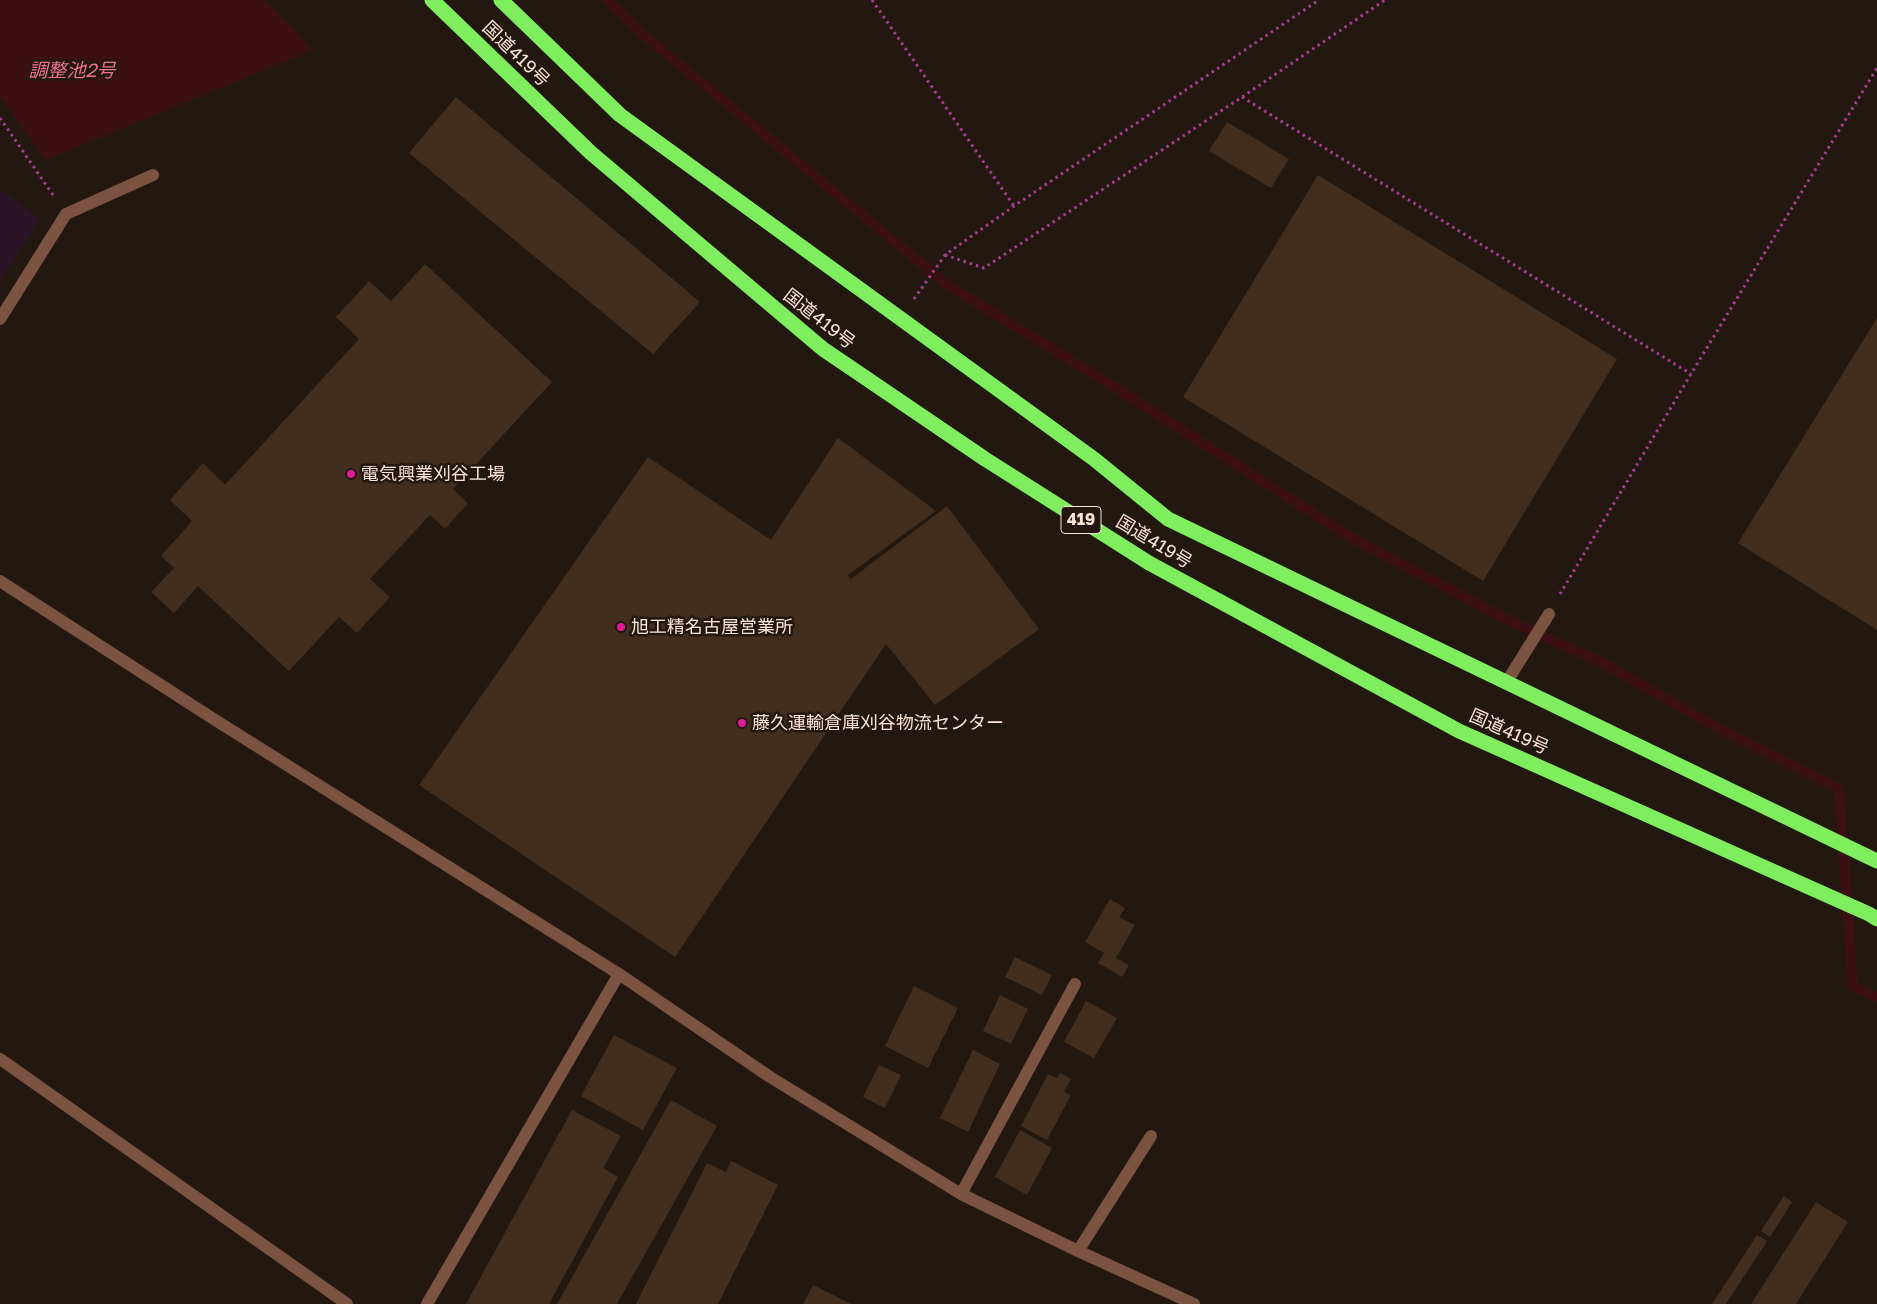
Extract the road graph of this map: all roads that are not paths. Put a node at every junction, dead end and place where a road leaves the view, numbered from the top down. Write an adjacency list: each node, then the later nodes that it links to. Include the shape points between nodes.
1 (432, 0): 9 (highway, 国道419号 / 419, via 591,153 823,349 985,459 1149,563 1459,731)
2 (501, 0): 7 (highway, 国道419号, via 620,115 1094,460 1168,519)
3 (153, 175): 4 (street, via 66,214)
4 (0, 319)
5 (0, 582): 10 (street)
6 (1549, 614): 7 (street)
7 (1506, 683): 8 (highway, 国道419号)
8 (1871, 858)
9 (1873, 917)
10 (619, 974): 14 (street, via 770,1077); 17 (street)
11 (1075, 984): 14 (street)
12 (0, 1059): 16 (street)
13 (1151, 1136): 15 (street)
14 (961, 1194): 15 (street)
15 (1078, 1251): 18 (street)
16 (347, 1304)
17 (427, 1304)
18 (1194, 1304)

